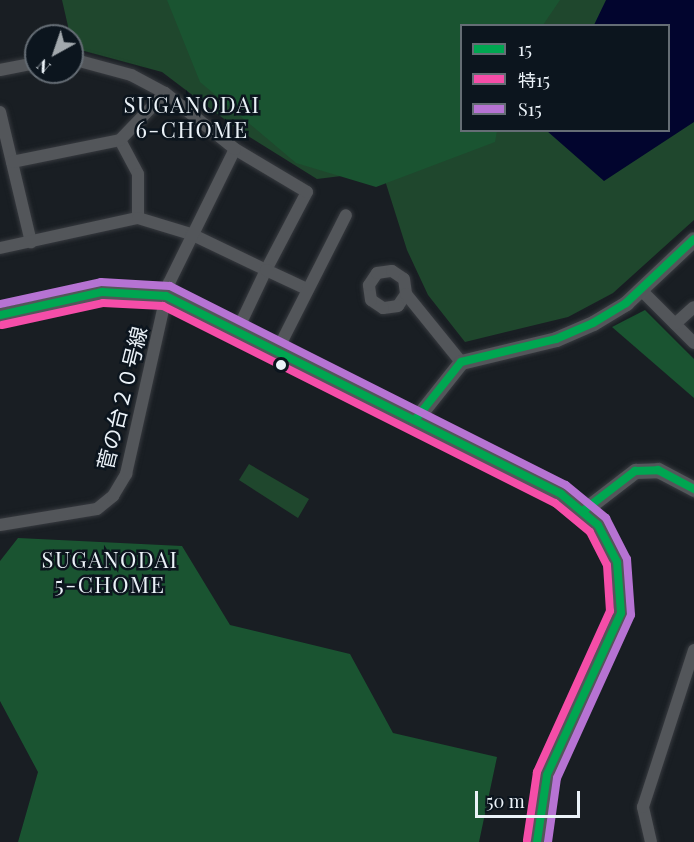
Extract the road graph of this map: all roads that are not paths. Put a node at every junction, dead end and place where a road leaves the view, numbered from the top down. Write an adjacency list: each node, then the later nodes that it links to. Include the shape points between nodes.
1 (84, 61): 4 (street, via 131,75)
2 (24, 65): 3 (street)
3 (0, 70)
4 (165, 93): 6 (street); 7 (street)
5 (0, 112): 8 (street)
6 (120, 140): 8 (street); 10 (street, via 138,174)
7 (235, 149): 11 (street, 菅の台２０号線); 15 (street, via 307,192)
8 (12, 162): 13 (street)
9 (346, 215): 16 (street)
10 (138, 218): 11 (street); 13 (street)
11 (191, 234): 15 (street); 19 (street, 菅の台２０号線)
12 (694, 239): 17 (street)
13 (31, 242): 14 (street)
14 (0, 248)
15 (266, 270): 16 (street); 23 (street)
16 (307, 289): 25 (street)
17 (641, 290): 22 (street); 26 (street, via 593,323 556,339)
18 (406, 294): 26 (street)
19 (166, 296): 21 (street, via 102,292); 23 (street); 30 (street, 菅の台２０号線, via 126,474 113,496 97,509)
20 (694, 307): 22 (street)
21 (0, 315)
22 (675, 324): 24 (street)
23 (238, 329): 25 (street)
24 (694, 343)
25 (278, 350): 27 (street)
26 (461, 362): 27 (street)
27 (416, 420): 29 (street)
28 (694, 489): 29 (street, via 658,470 635,471)
29 (584, 511): 32 (street, via 605,535 617,562 621,613 547,775)
30 (0, 525)
31 (694, 650): 33 (street, via 643,807)
32 (537, 842)
33 (651, 842)

